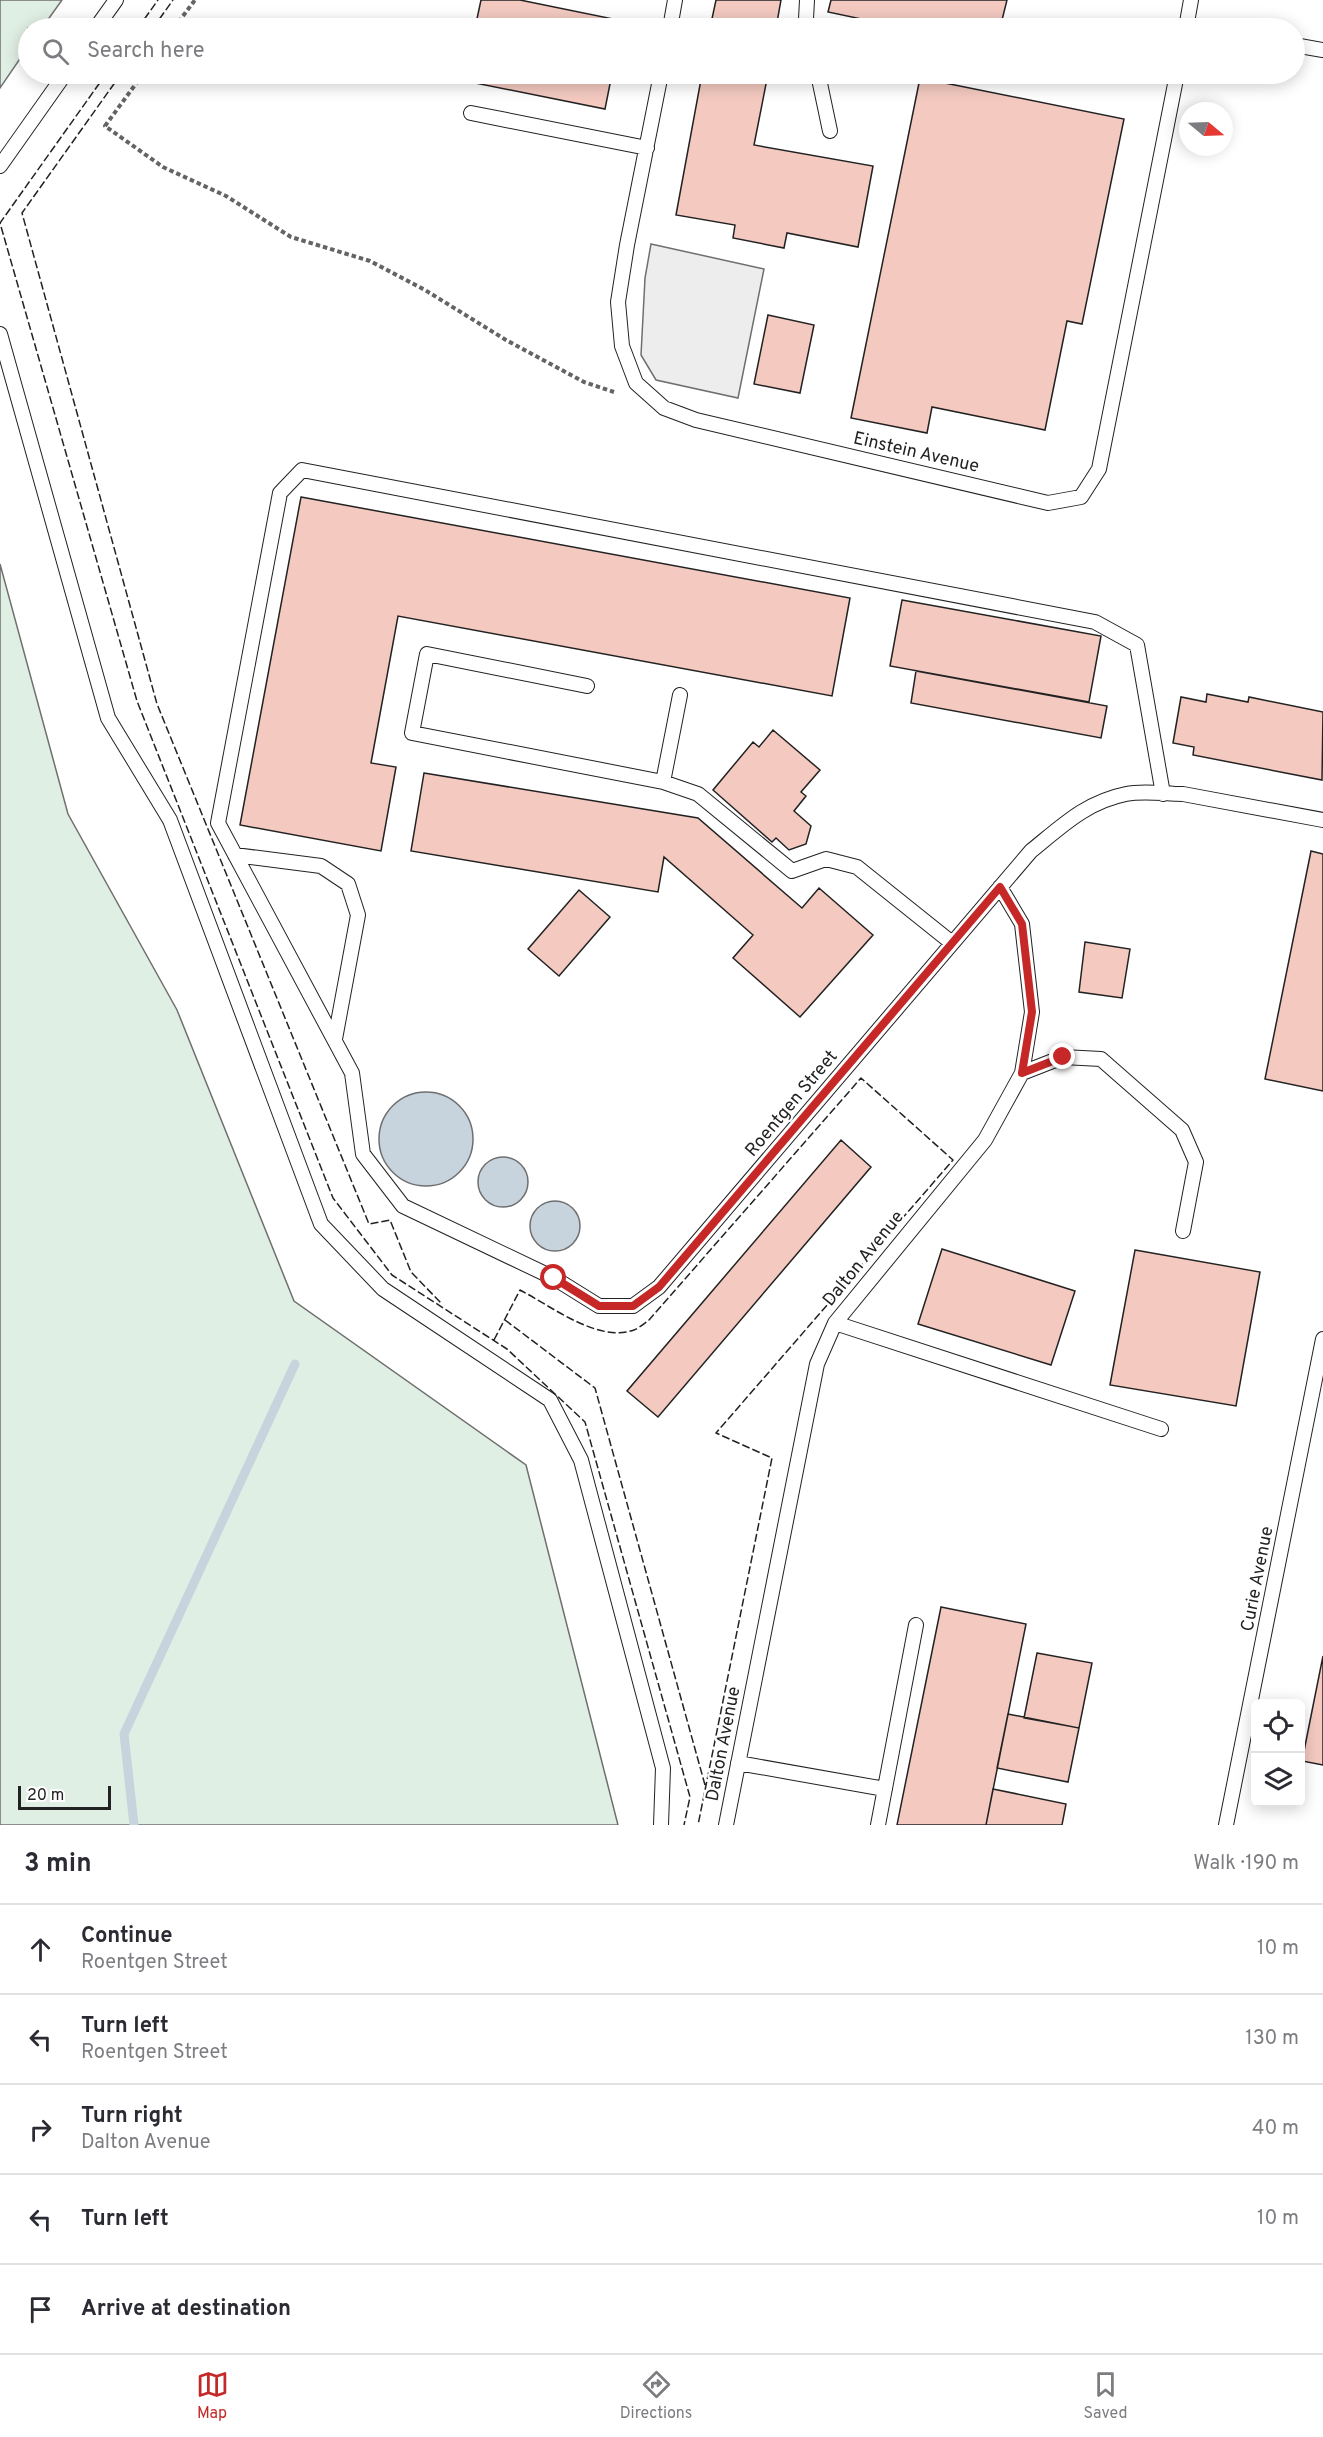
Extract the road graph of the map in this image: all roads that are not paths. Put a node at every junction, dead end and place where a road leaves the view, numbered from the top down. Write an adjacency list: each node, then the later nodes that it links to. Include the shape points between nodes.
1 (116, 0): 5 (lane)
2 (675, 0): 6 (lane)
3 (807, 0): 7 (lane)
4 (1191, 0): 8 (lane)
5 (103, 18)
6 (672, 18)
7 (808, 18)
8 (1188, 18)
9 (1305, 47): 10 (lane)
10 (1323, 50)
11 (58, 84): 18 (lane)
12 (659, 84): 17 (lane, Einstein Avenue)
13 (820, 84): 16 (lane)
14 (1175, 84): 17 (lane, Einstein Avenue, via 1099,468 1081,497 1048,503 696,420 664,408 636,383 622,346 618,302)
15 (471, 113): 17 (lane)
16 (830, 130)
17 (647, 148)
18 (0, 166)
19 (0, 334): 37 (lane, via 108,718 170,820 321,1224 383,1289 550,1400 581,1460 663,1768)
20 (587, 686): 22 (lane, via 427,654 412,733)
21 (680, 695): 22 (lane)
22 (663, 782): 27 (lane, via 698,794 792,871 826,859 857,867)
23 (1162, 794): 24 (lane, Roentgen Street, via 1183,794); 25 (lane, Roentgen Street, via 1137,645 1095,622 302,470 280,493 218,823); 26 (lane, Roentgen Street, via 1127,794 1080,810 1031,851)
24 (1323, 820)
25 (235, 855): 28 (lane, Roentgen Street); 28 (lane, via 321,866 348,884 358,915)
26 (1000, 887): 27 (lane, Roentgen Street); 29 (lane, Dalton Avenue, via 1022,924 1032,1012)
27 (952, 944): 28 (lane, Roentgen Street, via 659,1287 633,1306 599,1306 554,1278 403,1206 363,1154 352,1072)
28 (335, 1039)
29 (1022, 1073): 30 (lane, via 1063,1057 1101,1059 1182,1130 1196,1162); 31 (lane, Dalton Avenue, via 985,1140)
30 (1183, 1232)
31 (835, 1323): 33 (lane); 35 (lane, Dalton Avenue, via 817,1364)
32 (1323, 1340): 40 (lane, Curie Avenue)
33 (1161, 1428)
34 (916, 1625): 36 (lane)
35 (738, 1763): 36 (lane); 38 (lane, Dalton Avenue)
36 (885, 1790): 39 (lane)
37 (661, 1825)
38 (726, 1825)
39 (878, 1825)
40 (1226, 1825)

